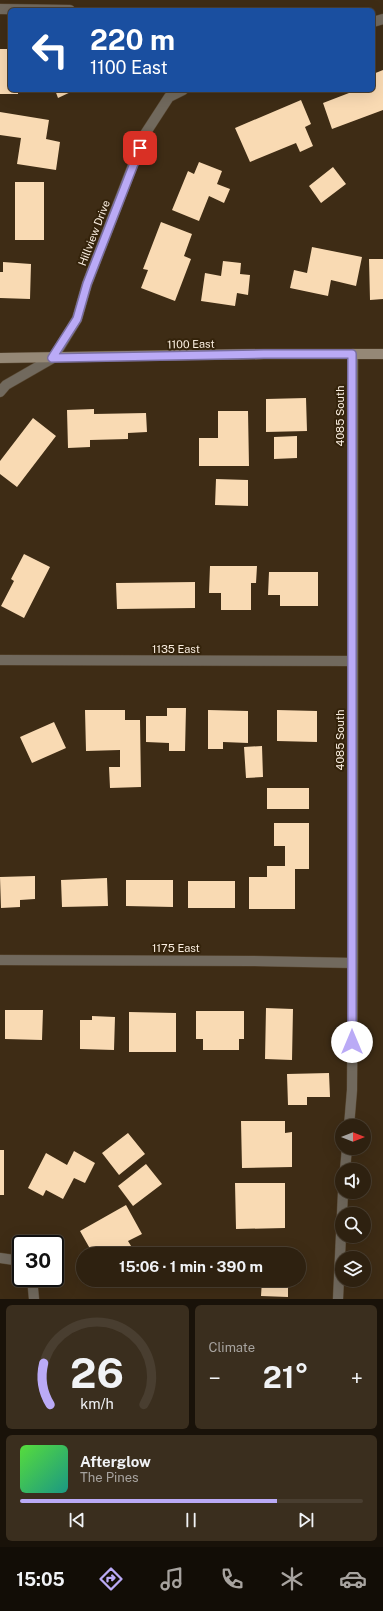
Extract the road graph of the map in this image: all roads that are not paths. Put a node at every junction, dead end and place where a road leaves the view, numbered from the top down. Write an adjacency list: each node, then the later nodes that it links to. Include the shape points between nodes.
1 (167, 93): 5 (street, Hillview Drive, via 145,134 87,284 77,319)
2 (352, 354): 3 (street, 1100 East); 5 (street, 1100 East); 8 (street, 4085 South)
3 (383, 354)
4 (0, 358): 5 (street, 1100 East)
5 (52, 358): 6 (street, Hillview Drive, via 6,385)
6 (0, 392)
7 (0, 660): 8 (street, 1135 East)
8 (352, 661): 10 (street, 4085 South)
9 (0, 960): 10 (street, 1175 East)
10 (352, 963): 11 (street, 4085 South)
11 (350, 1119)
12 (343, 1199): 17 (street)
13 (0, 1258): 14 (street)
14 (12, 1260)
15 (33, 1287): 16 (street)
16 (34, 1299)
17 (338, 1299)

